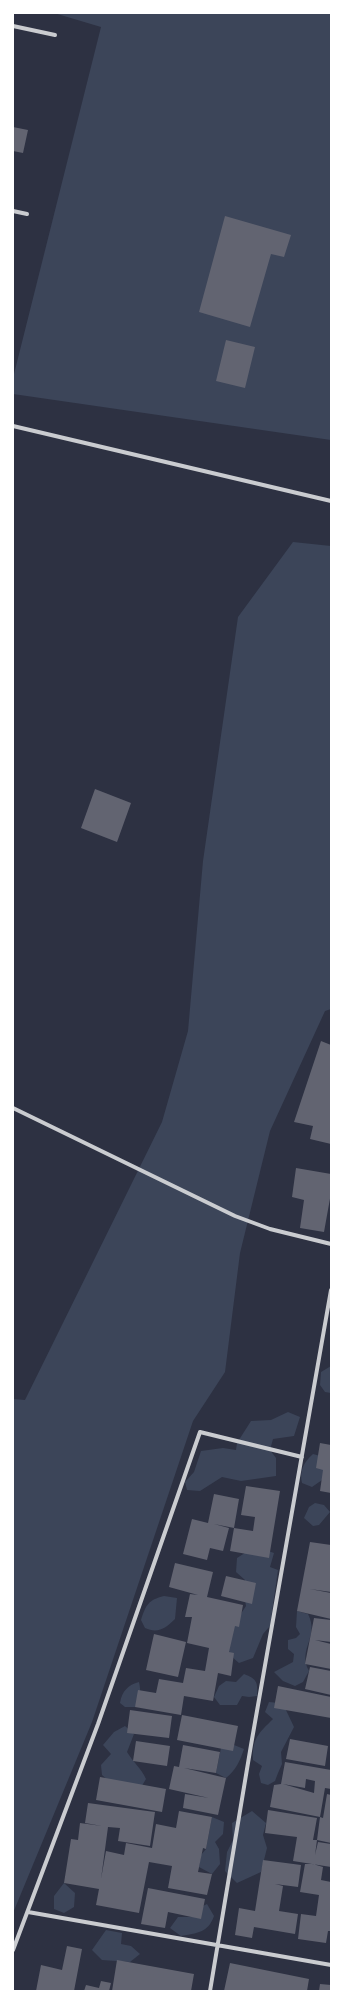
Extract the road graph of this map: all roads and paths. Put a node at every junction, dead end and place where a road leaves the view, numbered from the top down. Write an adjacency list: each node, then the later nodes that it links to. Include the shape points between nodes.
1 (13, 26): 2 (street)
2 (55, 35)
3 (13, 211): 4 (street)
4 (27, 214)
5 (13, 426): 6 (street)
6 (331, 500)
7 (13, 1108): 8 (street, via 235,1216 270,1229)
8 (331, 1244)
9 (331, 1290): 10 (street)
10 (302, 1457): 11 (street, via 200,1432); 12 (street)
11 (28, 1912): 12 (street); 13 (street)
12 (218, 1945): 14 (street); 15 (street)
13 (13, 1950)
14 (331, 1965)
15 (210, 1991)

